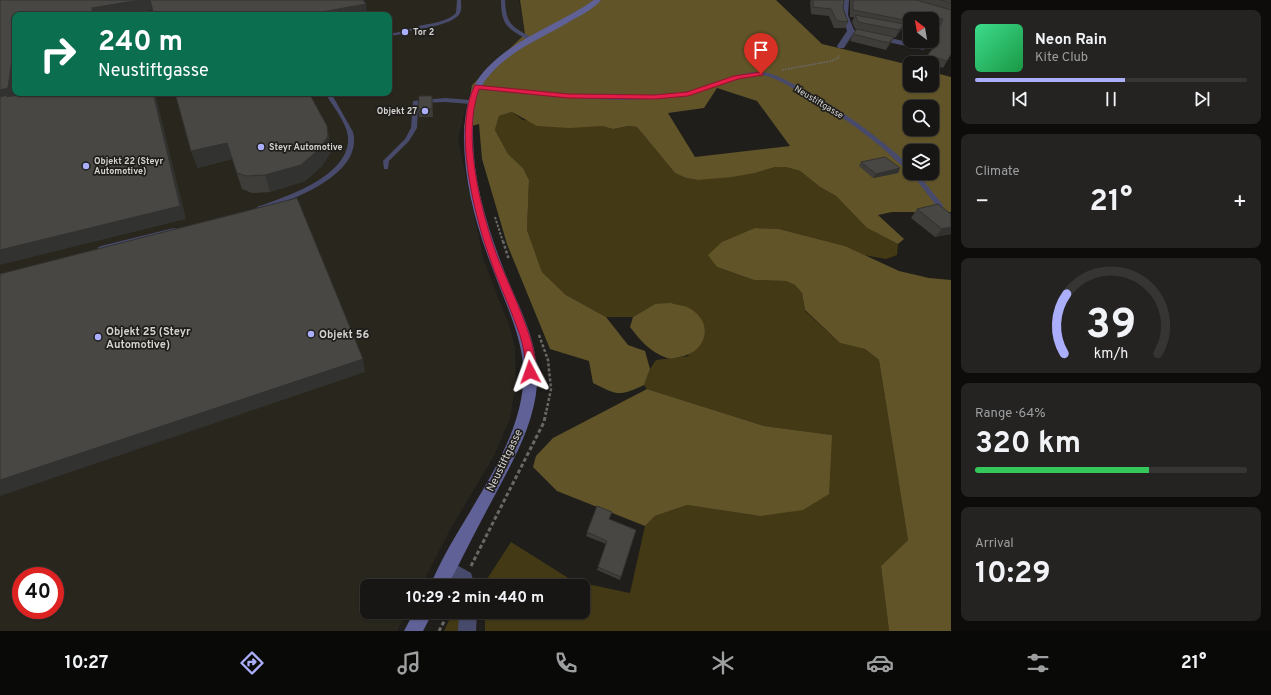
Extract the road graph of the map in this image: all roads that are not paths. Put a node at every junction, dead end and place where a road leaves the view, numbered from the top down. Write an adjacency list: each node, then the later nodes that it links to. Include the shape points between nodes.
1 (459, 0): 7 (lane, via 458,12 454,16)
2 (503, 0): 11 (lane, via 505,21)
3 (598, 0): 11 (street, Neustiftgasse, via 575,17)
4 (846, 0): 8 (street, via 844,11)
5 (885, 25): 6 (lane)
6 (903, 28)
7 (410, 30)
8 (852, 31): 12 (street); 13 (street)
9 (400, 33): 10 (lane)
10 (392, 34)
11 (532, 40): 14 (street, Neustiftgasse, via 493,67)
12 (903, 43)
13 (841, 46)
14 (477, 87): 16 (street, Neustiftgasse); 17 (lane, Neustiftgasse, via 568,96 655,97 688,94 736,78 766,74 830,107)
15 (330, 96): 21 (lane, via 351,137 344,160 338,169 307,189)
16 (471, 102): 18 (lane, via 416,102 414,128 407,140 386,161); 24 (street, Neustiftgasse, via 469,150 477,201 492,253 524,334 530,359 530,384 522,423 512,449)
17 (903, 163)
18 (386, 168)
19 (920, 180): 20 (lane)
20 (941, 207)
21 (254, 210)
22 (178, 229): 23 (lane)
23 (93, 250)
24 (448, 568): 25 (street, Neustiftgasse); 26 (street)
25 (442, 579)
26 (461, 579)
27 (420, 619): 29 (street)
28 (468, 619): 30 (street)
29 (413, 631)
30 (467, 631)

